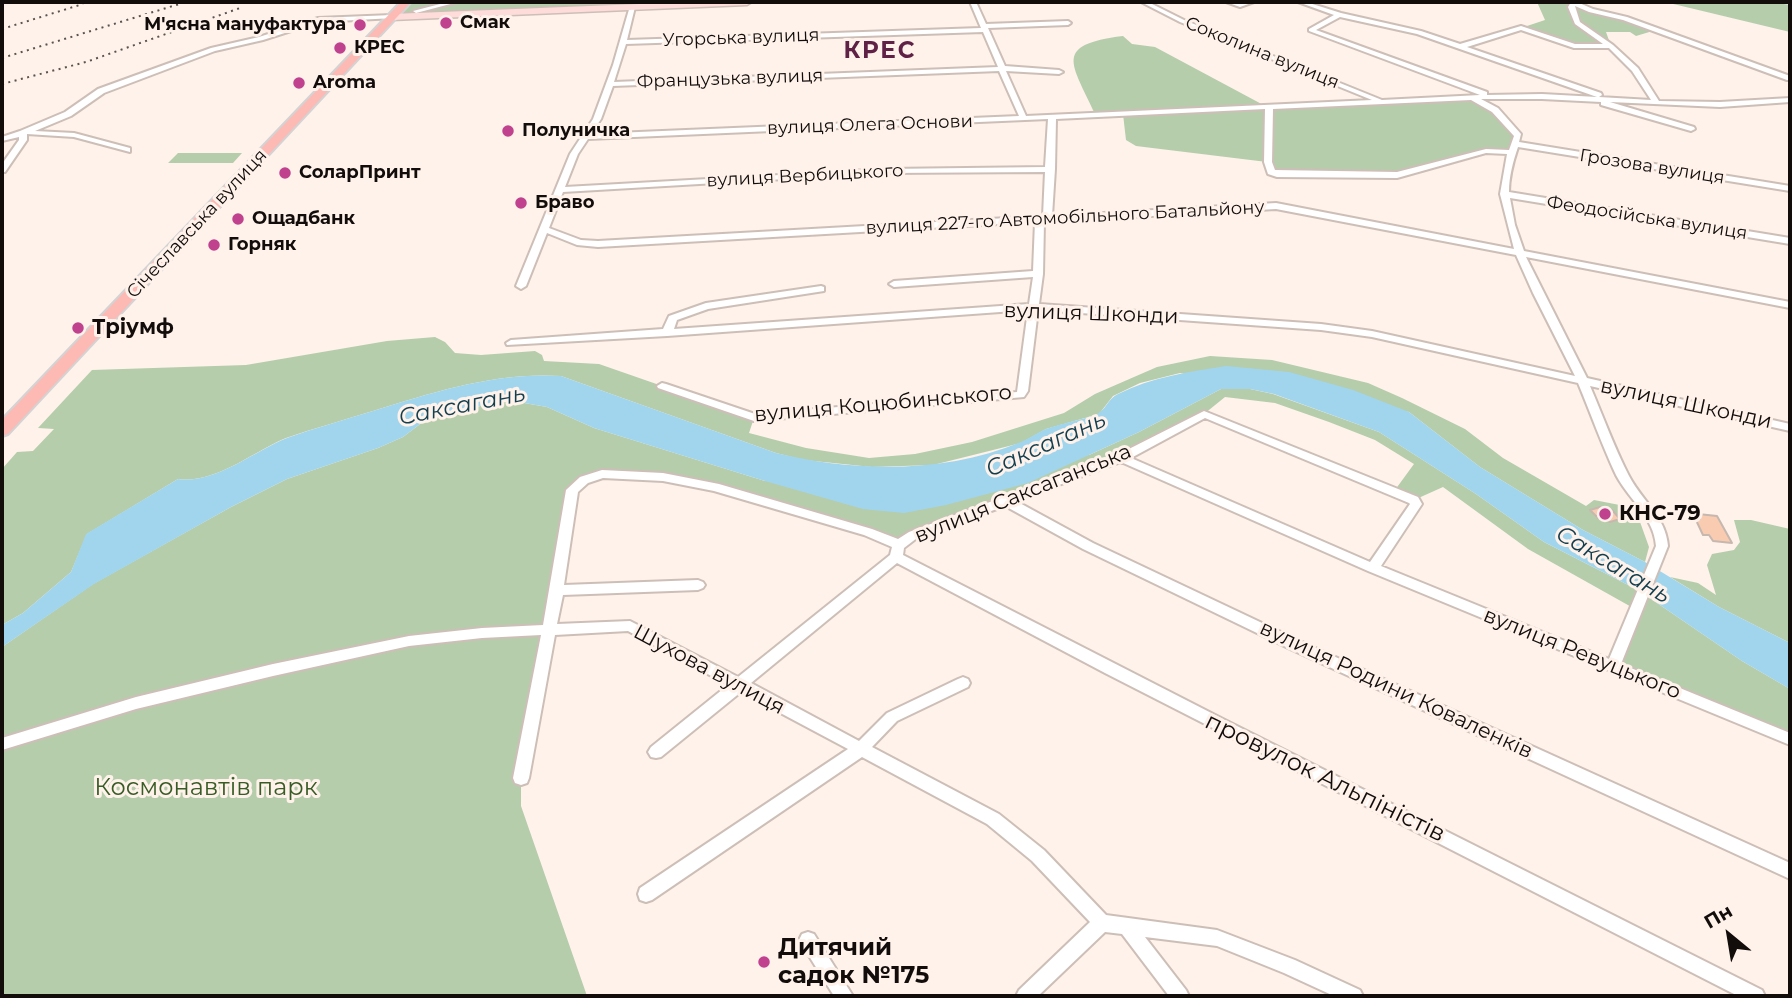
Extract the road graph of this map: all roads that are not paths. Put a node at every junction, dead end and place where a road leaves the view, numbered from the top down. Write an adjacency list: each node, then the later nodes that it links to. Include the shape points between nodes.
1 (406, 2): 13 (main road, Січеславська вулиця)
2 (455, 2): 11 (street)
3 (747, 2): 10 (main road)
4 (972, 2): 15 (street)
5 (1144, 2): 29 (street, Соколина вулиця)
6 (1229, 2): 7 (street)
7 (1251, 2)
8 (1301, 2): 12 (street)
9 (1574, 3): 18 (street, via 1571,7 1577,23); 21 (street)
10 (632, 7): 13 (main road); 16 (street)
11 (416, 11)
12 (1339, 15): 17 (street); 23 (street, via 1311,30)
13 (392, 17): 34 (street, via 318,20 261,40 213,49 101,91 78,108); 59 (main road, Січеславська вулиця)
14 (1068, 23): 15 (street, Угорська вулиця)
15 (984, 28): 16 (street, Угорська вулиця); 19 (street)
16 (623, 42): 22 (street)
17 (1462, 46): 18 (street, via 1521,27 1574,46); 26 (street)
18 (1611, 47): 28 (street, via 1635,70)
19 (1003, 69): 20 (street, Французька вулиця); 22 (street, Французька вулиця); 32 (street)
20 (1059, 72)
21 (1790, 78)
22 (610, 84): 35 (street)
23 (1491, 97): 24 (street, вулиця Олега Основи); 25 (street, вулиця Олега Основи)
24 (1473, 98): 29 (street, вулиця Олега Основи); 37 (street, via 1514,128 1518,136)
25 (1587, 98): 26 (street); 33 (street)
26 (1605, 99): 28 (street)
27 (1790, 100): 28 (street, via 1737,104)
28 (1655, 101)
29 (1382, 102): 30 (street, вулиця Олега Основи)
30 (1269, 108): 31 (street, вулиця Олега Основи); 37 (street, Грозова вулиця, via 1268,162 1271,172 1277,174 1397,175 1486,150)
31 (1052, 117): 32 (street, вулиця Олега Основи); 39 (street)
32 (1024, 119): 35 (street, вулиця Олега Основи)
33 (1691, 129)
34 (23, 134): 36 (street); 38 (street, via 74,135); 40 (street)
35 (586, 137): 42 (street)
36 (2, 139)
37 (1512, 148): 41 (street, Грозова вулиця); 43 (street)
38 (127, 150)
39 (1051, 169): 42 (street, вулиця Вербицького, via 874,172); 44 (street)
40 (2, 170)
41 (1790, 188)
42 (558, 190): 45 (street)
43 (1504, 194): 46 (street, Феодосійська вулиця); 47 (street, вулиця Шконди)
44 (1044, 219): 45 (street, вулиця 227-го Автомобільного Батальйону, via 598,244 580,243); 47 (street, вулиця 227-го Автомобільного Батальйону, via 1276,206); 48 (street)
45 (544, 229): 50 (street)
46 (1790, 241)
47 (1520, 253): 52 (street, вулиця 227-го Автомобільного Батальйону); 56 (street, вулиця Шконди)
48 (1038, 274): 49 (street); 53 (street)
49 (894, 284)
50 (521, 286)
51 (821, 289): 54 (street, via 694,309 673,318)
52 (1790, 305)
53 (1032, 307): 54 (street, вулиця Шконди); 56 (street, вулиця Шконди, via 1345,330); 57 (street, вулиця Коцюбинського, via 1023,391 1014,397 754,418)
54 (667, 333): 55 (street, вулиця Шконди)
55 (511, 343)
56 (1582, 381): 58 (street, вулиця Шконди); 67 (street, вулиця Шконди, via 1633,494 1656,520 1662,535 1662,546)
57 (662, 386)
58 (1790, 427)
59 (2, 430)
60 (1121, 458): 61 (street, вулиця Саксаганська); 63 (street, вулиця Ревуцького); 63 (street, вулиця Саксаганська, via 1204,414 1414,500 1416,504)
61 (1006, 501): 62 (street, вулиця Саксаганська, via 913,536); 75 (street, вулиця Родини Коваленків, via 1088,546 1293,644)
62 (897, 551): 65 (street, вулиця Саксаганська, via 868,531 715,487 663,477 602,474 583,480 572,490); 69 (street); 84 (street, провулок Альпіністів, via 1121,676)
63 (1373, 568): 67 (street, вулиця Ревуцького)
64 (698, 585): 65 (street)
65 (557, 590): 66 (street, вулиця Саксаганська)
66 (549, 630): 69 (street, Шухова вулиця, via 637,627); 71 (street, via 395,644 136,704); 74 (street, вулиця Саксаганська)
67 (1614, 667): 70 (street, вулиця Ревуцького)
68 (963, 683): 72 (street, via 892,717)
69 (738, 685): 72 (street, Шухова вулиця); 73 (street)
70 (1790, 739)
71 (2, 744)
72 (861, 749): 76 (street); 77 (street, Шухова вулиця, via 993,819 1021,839 1054,868)
73 (656, 752)
74 (521, 778)
75 (1790, 871)
76 (646, 894)
77 (1102, 923): 78 (street); 81 (street)
78 (1127, 927): 82 (street); 83 (street, via 1217,938)
79 (808, 940): 80 (street)
80 (844, 996)
81 (1025, 996)
82 (1180, 996)
83 (1354, 996)
84 (1756, 996)

